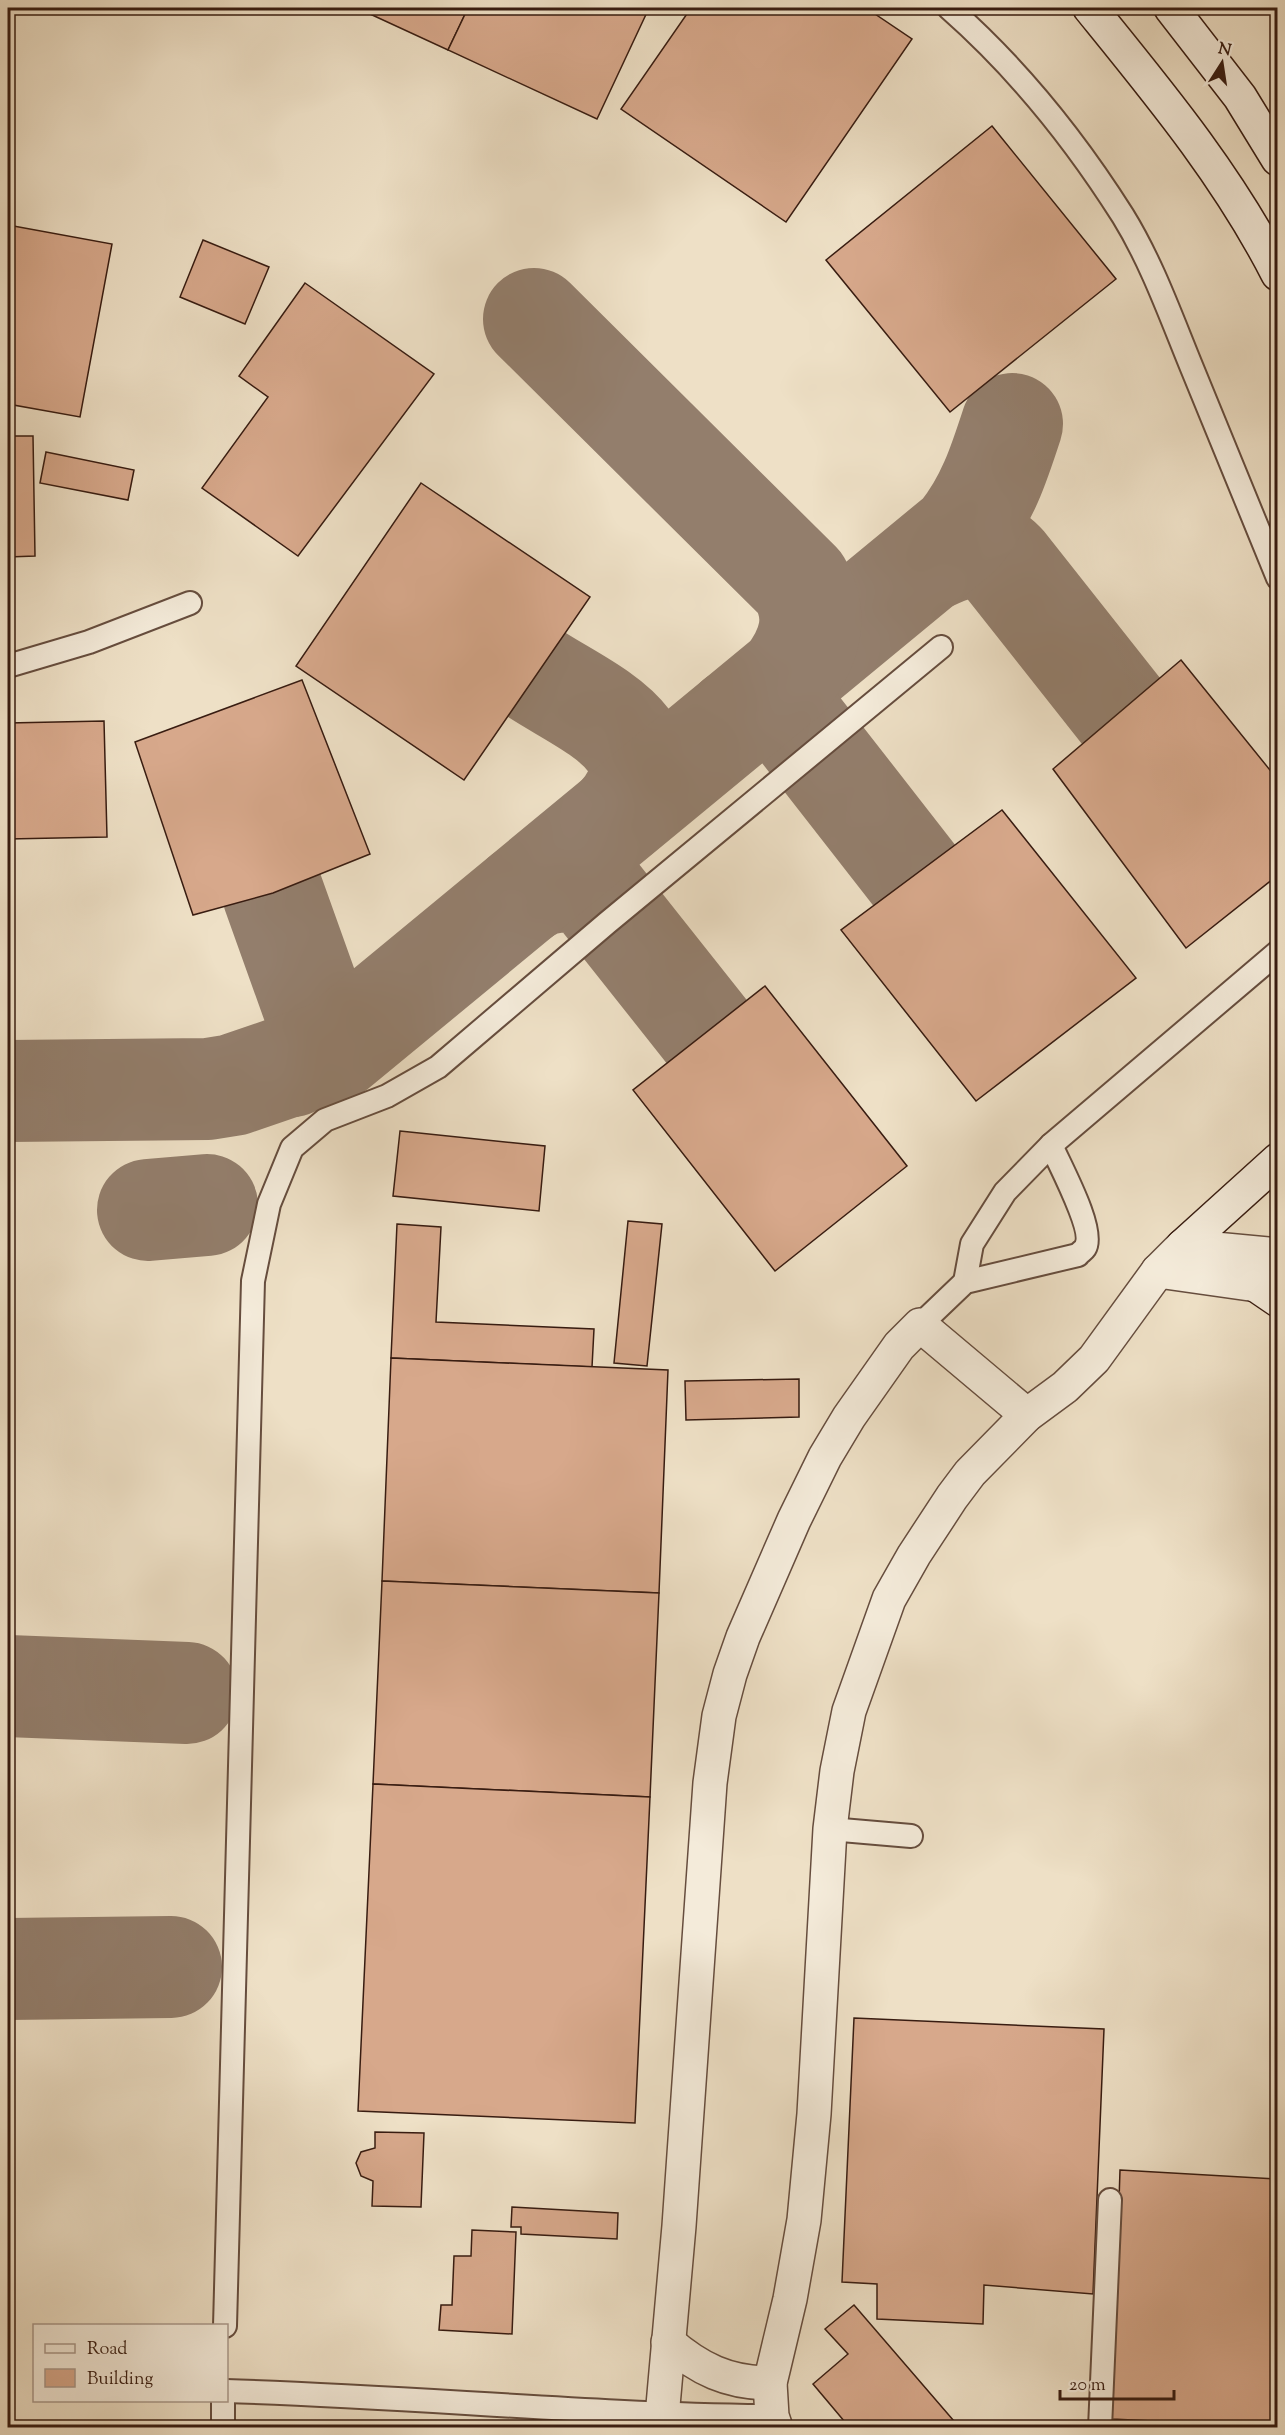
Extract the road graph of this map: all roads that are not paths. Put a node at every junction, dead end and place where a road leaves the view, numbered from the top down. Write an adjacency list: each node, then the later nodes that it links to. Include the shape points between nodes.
1 (949, 8): 6 (lane, via 986,40 1038,100 1123,216 1169,312)
2 (1090, 8): 5 (street, via 1190,130 1257,232)
3 (1171, 8): 4 (street, via 1240,97)
4 (1278, 159)
5 (1278, 274)
6 (1278, 578)
7 (190, 603): 9 (lane, via 89,642)
8 (942, 647): 23 (lane, via 438,1067 387,1096 325,1120 292,1148 269,1204 253,1281)
9 (8, 666)
10 (1278, 952): 11 (lane)
11 (1051, 1145): 16 (lane, via 1005,1192 982,1227 972,1244); 16 (lane, via 1083,1216 1085,1248 1078,1255)
12 (1278, 1160): 13 (street)
13 (1183, 1246): 14 (street); 15 (street)
14 (1278, 1255)
15 (1158, 1271): 17 (street); 19 (street, via 1094,1359)
16 (966, 1282): 18 (lane)
17 (1270, 1291)
18 (920, 1325): 19 (street); 24 (street, via 889,1359 825,1457 743,1637 719,1716 710,1783)
19 (1027, 1415): 20 (street, via 970,1473 889,1599 849,1711)
20 (830, 1829): 21 (lane); 25 (street, via 804,2220)
21 (911, 1836)
22 (1110, 2200): 31 (lane)
23 (225, 2324)
24 (668, 2342): 25 (street, via 711,2373 737,2381); 28 (street)
25 (770, 2383): 29 (street)
26 (228, 2391): 28 (lane, via 364,2396)
27 (223, 2402): 30 (lane)
28 (661, 2421): 29 (lane)
29 (774, 2422)
30 (223, 2427)
31 (1100, 2427)

